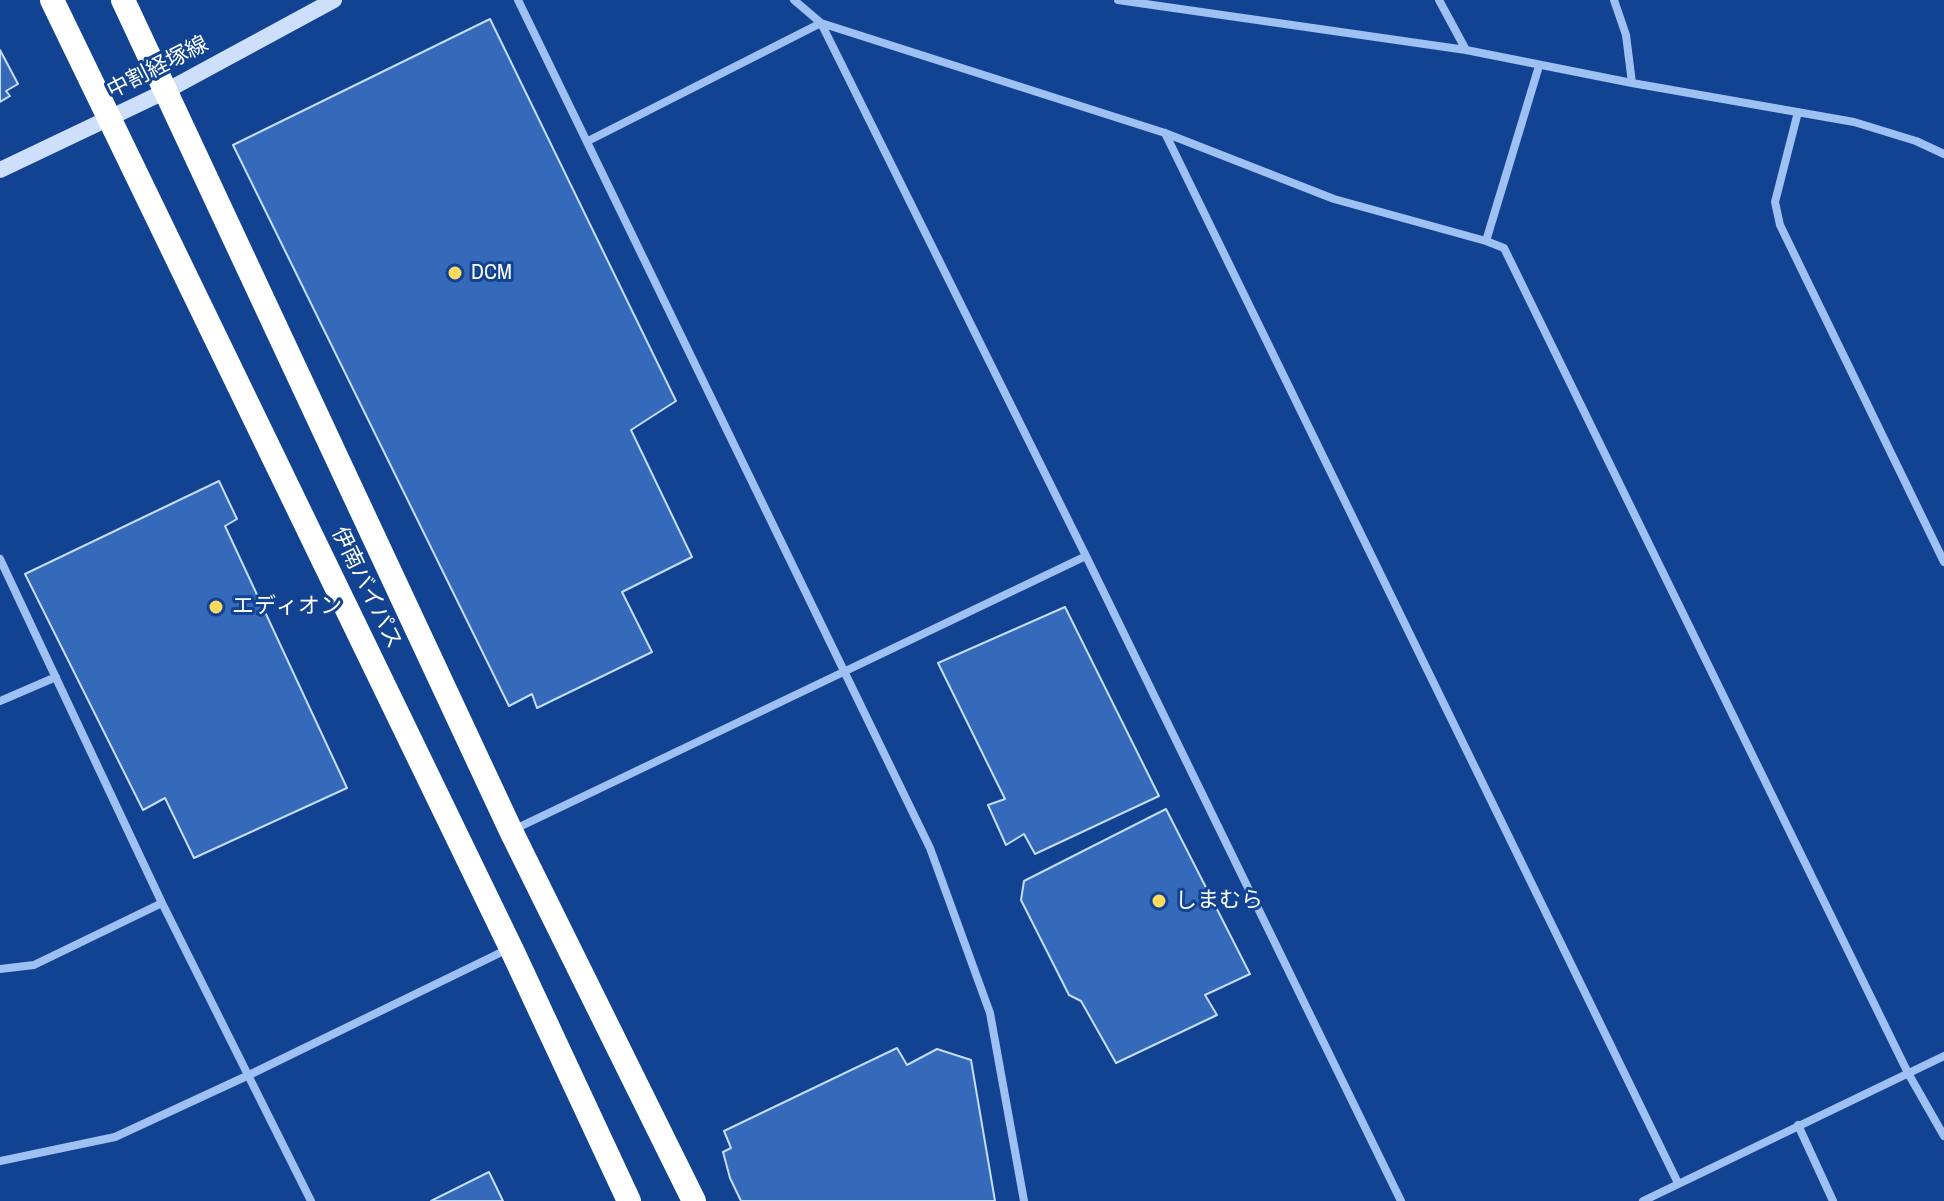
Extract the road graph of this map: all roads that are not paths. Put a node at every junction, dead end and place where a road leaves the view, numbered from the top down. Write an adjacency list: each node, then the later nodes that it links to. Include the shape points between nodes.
1 (52, 0): 17 (highway, 伊南バイパス)
2 (123, 0): 15 (highway, 伊南バイパス)
3 (334, 0): 15 (street, 中割経塚線)
4 (518, 0): 19 (street)
5 (794, 0): 11 (street)
6 (1118, 0): 10 (street)
7 (1183, 0): 10 (street)
8 (1439, 0): 12 (street)
9 (1614, 0): 14 (street, via 1626,35)
10 (1186, 11): 12 (street)
11 (821, 23): 18 (street); 19 (street); 23 (street)
12 (1466, 50): 13 (street)
13 (1539, 66): 14 (street); 22 (street)
14 (1632, 83): 16 (street)
15 (166, 91): 17 (street, 中割経塚線); 29 (highway, 伊南バイパス)
16 (1798, 112): 20 (street, via 1854,122); 25 (street, via 1775,202 1780,225)
17 (110, 118): 21 (street, 中割経塚線); 31 (highway, 伊南バイパス)
18 (1165, 133): 22 (street, via 1334,199); 39 (street)
19 (588, 141): 26 (street)
20 (1944, 154)
21 (0, 170)
22 (1486, 241): 34 (street, via 1504,248)
23 (1086, 556): 26 (street); 44 (street)
24 (0, 559): 27 (street)
25 (1944, 562)
26 (843, 672): 29 (street); 43 (street, via 930,848 990,1013)
27 (56, 677): 28 (street); 30 (street)
28 (0, 701)
29 (511, 831): 42 (highway, 伊南バイパス)
30 (162, 903): 32 (street, via 34,965); 35 (street)
31 (511, 948): 35 (street); 41 (highway, 伊南バイパス)
32 (0, 969)
33 (1944, 1056): 34 (street)
34 (1908, 1073): 36 (street); 37 (street)
35 (249, 1075): 38 (street, via 115,1137); 40 (street)
36 (1798, 1125): 39 (street); 46 (street)
37 (1944, 1136)
38 (0, 1161)
39 (1678, 1183): 45 (street)
40 (311, 1201)
41 (629, 1201)
42 (694, 1201)
43 (1024, 1201)
44 (1401, 1201)
45 (1643, 1201)
46 (1833, 1201)

